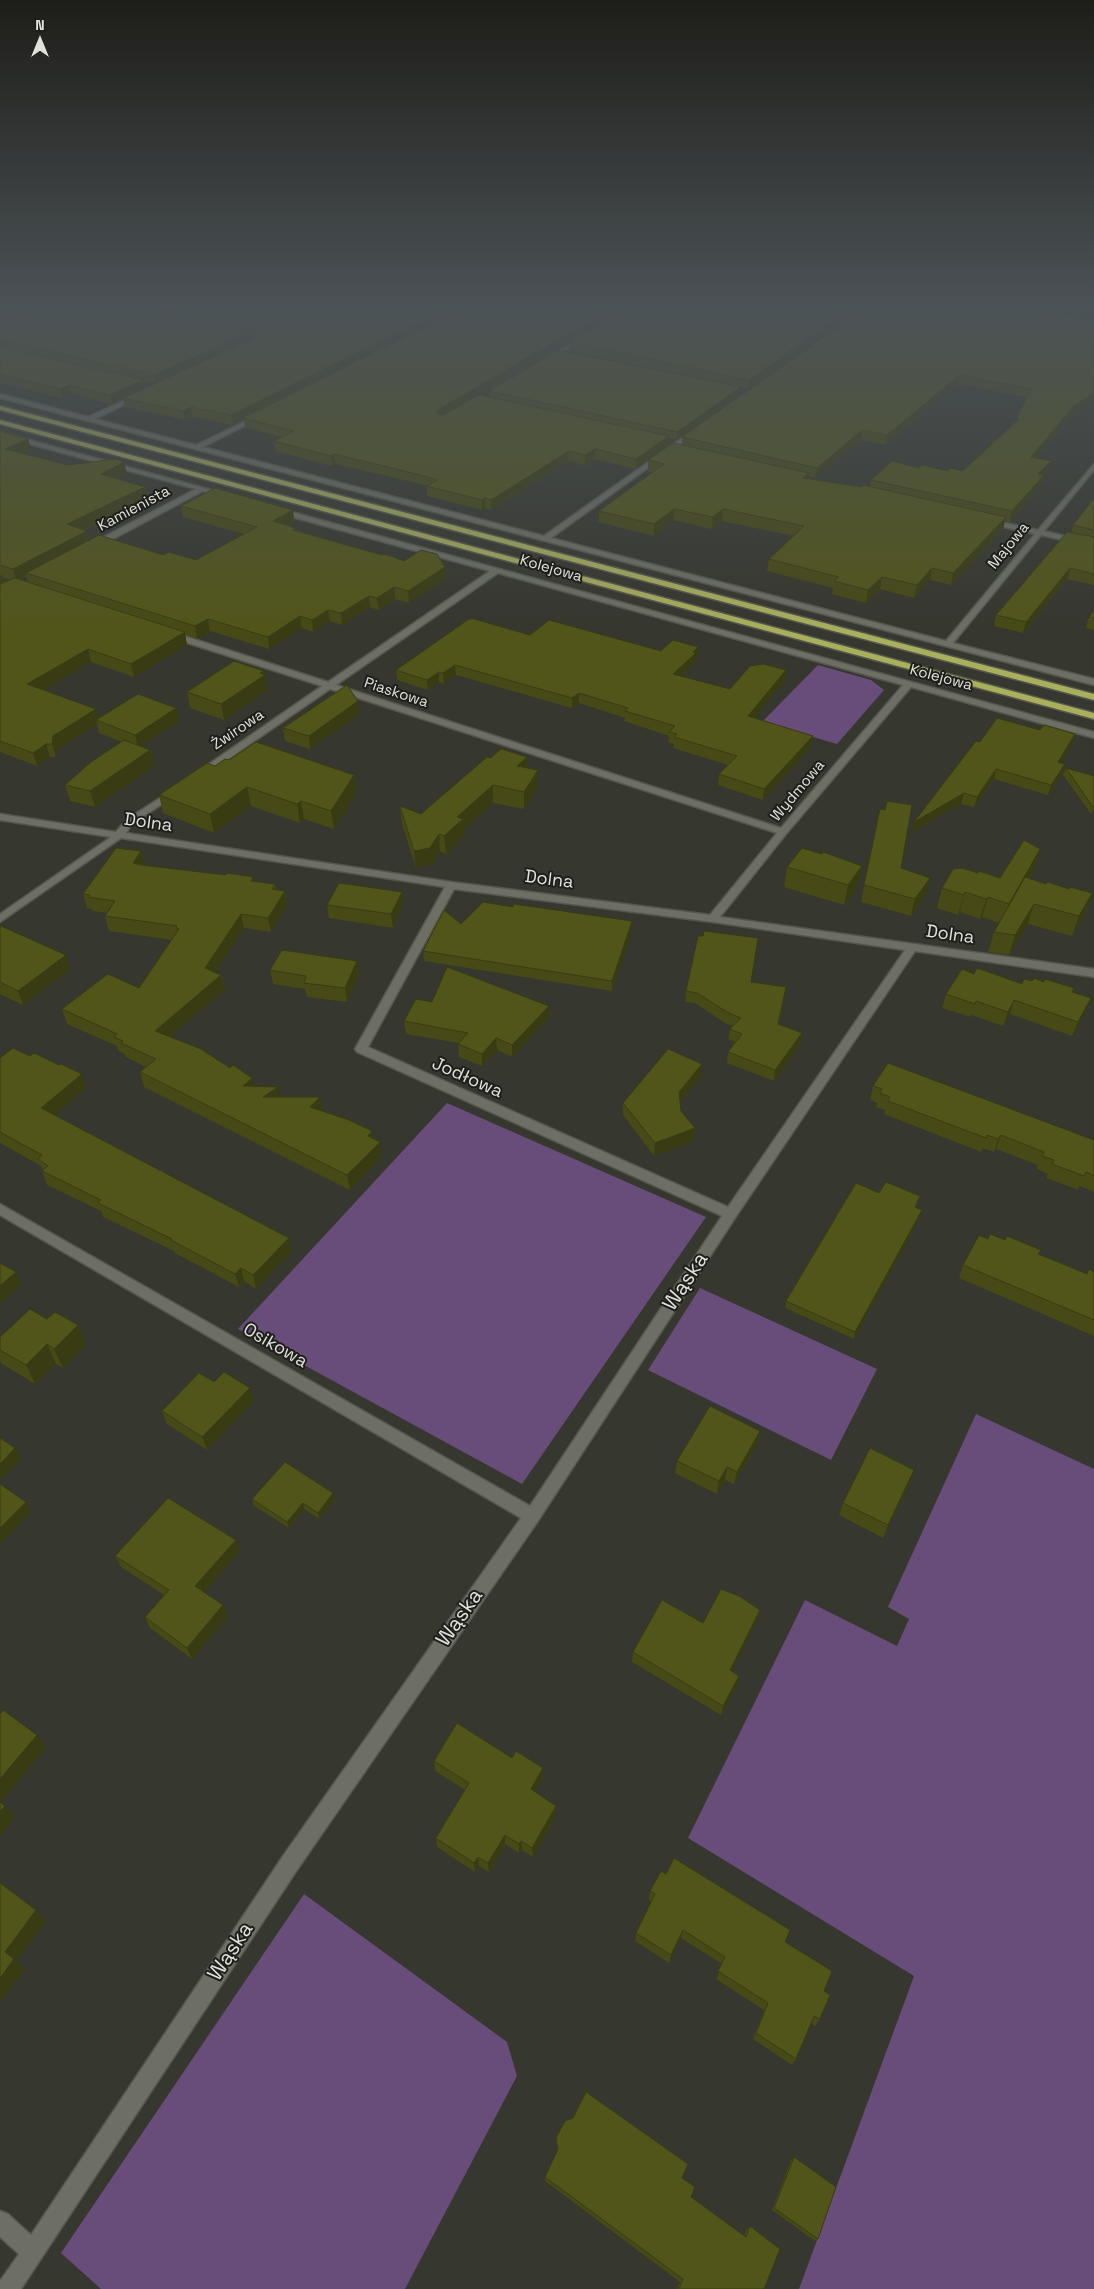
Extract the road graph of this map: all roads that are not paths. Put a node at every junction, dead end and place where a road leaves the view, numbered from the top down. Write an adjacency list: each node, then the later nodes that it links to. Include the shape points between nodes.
1 (37, 418): 26 (highway, Kolejowa)
2 (84, 418): 4 (street, Kolejowa)
3 (256, 418): 9 (street)
4 (89, 419): 9 (street, Kolejowa)
5 (0, 422): 27 (highway, Kolejowa)
6 (702, 427): 8 (street, via 677,444)
7 (0, 434): 12 (street)
8 (669, 445): 10 (street); 17 (street)
9 (198, 447): 17 (street, Kolejowa)
10 (684, 452)
11 (1094, 466): 16 (street, Majowa)
12 (202, 489): 13 (street); 19 (street, Kamienista)
13 (230, 497)
14 (268, 507): 20 (street, Kolejowa)
15 (981, 519): 16 (street)
16 (1038, 532): 18 (street); 22 (street, Majowa)
17 (546, 538): 22 (street, Kolejowa)
18 (1094, 545)
19 (88, 549)
20 (497, 570): 24 (street, Kolejowa); 25 (street, Żwirowa)
21 (160, 631): 25 (street, Piaskowa)
22 (948, 644): 23 (street, Kolejowa)
23 (1094, 682)
24 (908, 685): 28 (street, Kolejowa); 30 (street, Wydmowa)
25 (330, 686): 30 (street, Piaskowa); 31 (street, Żwirowa, via 129,822)
26 (1094, 697)
27 (1094, 716)
28 (1094, 735)
29 (0, 817): 31 (street, Dolna)
30 (783, 832): 34 (street, Wydmowa)
31 (118, 836): 32 (street, Dolna); 33 (street, Żwirowa)
32 (451, 885): 34 (street, Dolna); 38 (street, Jodłowa, via 361,1049)
33 (0, 919)
34 (713, 919): 35 (street, Dolna)
35 (912, 947): 36 (street, Dolna); 38 (street, Wąska)
36 (1094, 973)
37 (0, 1209): 39 (street, Osikowa)
38 (730, 1214): 39 (street, Wąska)
39 (532, 1516): 41 (street, Wąska, via 290,1863)
40 (0, 2222): 41 (street)
41 (33, 2252): 42 (street, Wąska)
42 (8, 2289)

